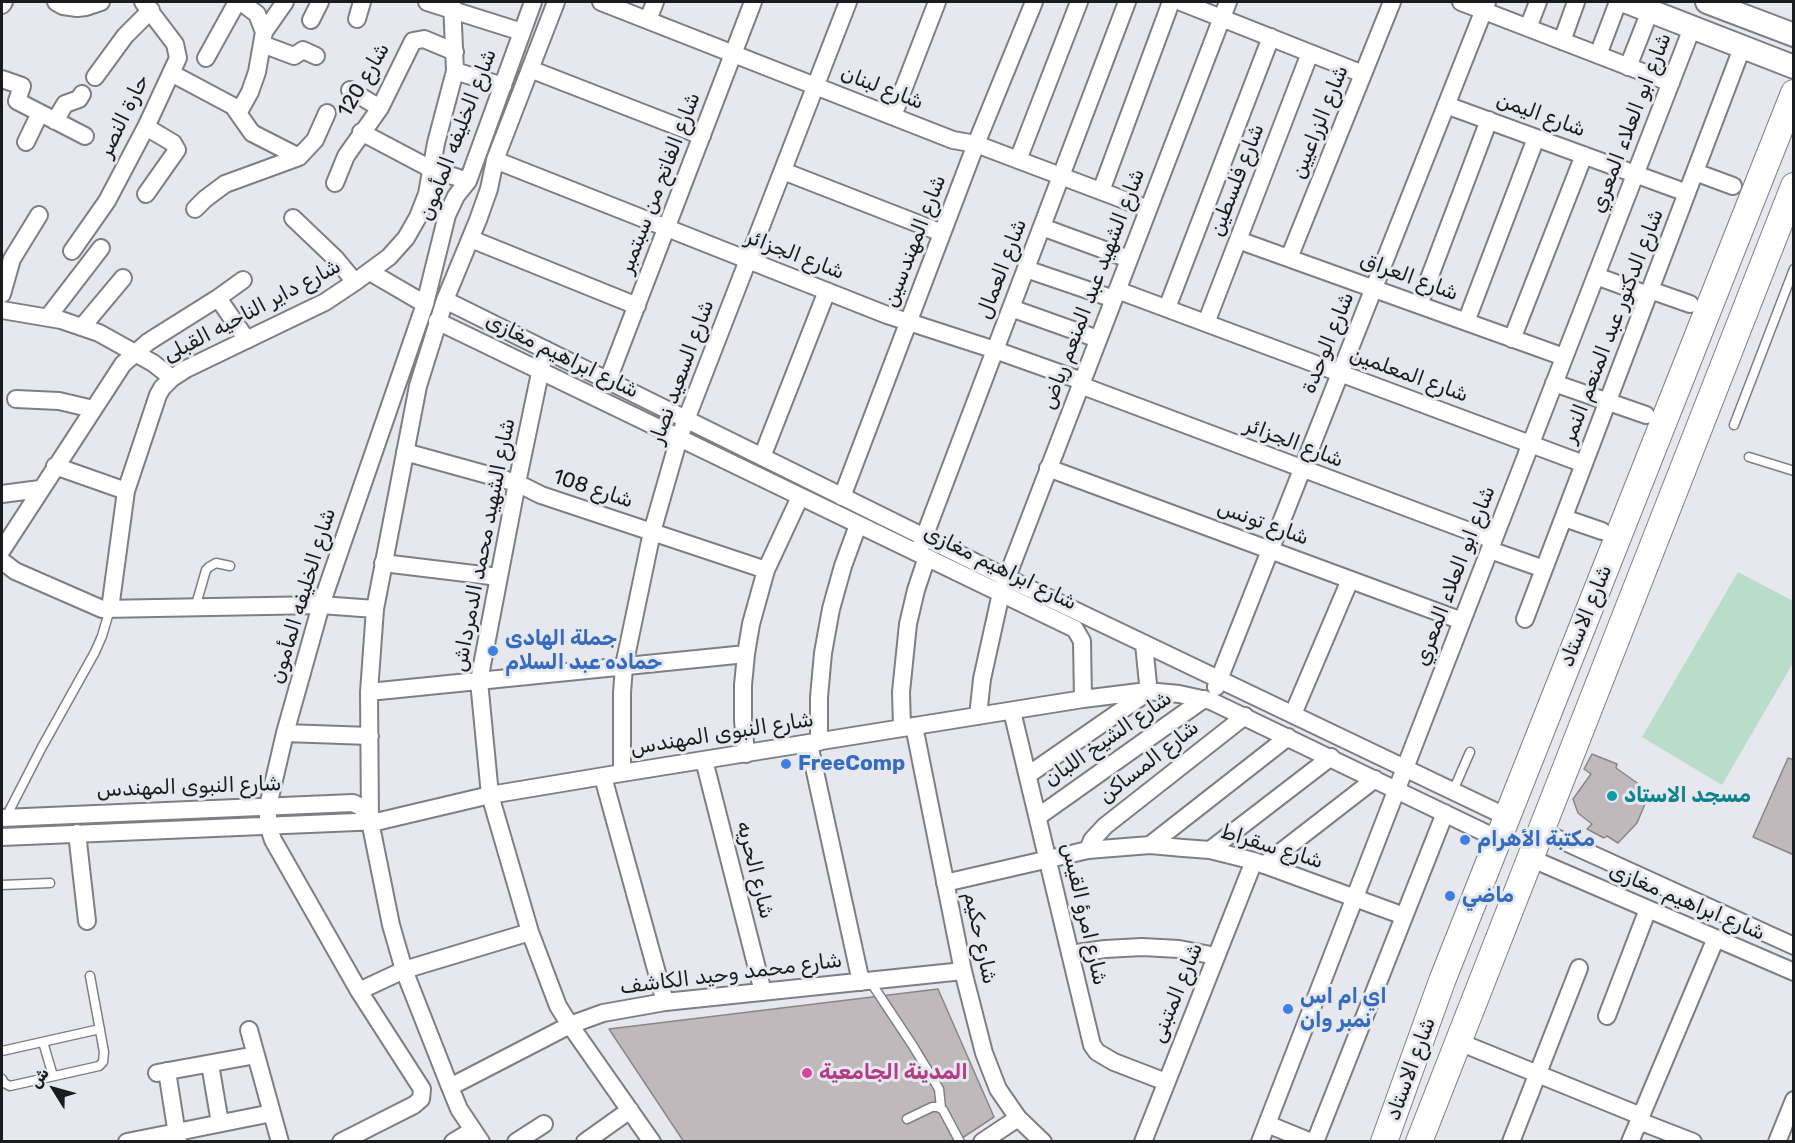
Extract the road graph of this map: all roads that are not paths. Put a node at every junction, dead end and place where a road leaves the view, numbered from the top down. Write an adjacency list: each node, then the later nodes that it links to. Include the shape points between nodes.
1 (56, 2): 2 (street, via 77,8)
2 (101, 2)
3 (239, 2): 39 (street, via 257,14); 47 (street)
4 (285, 2): 39 (street)
5 (362, 2): 32 (street)
6 (427, 2): 28 (street)
7 (533, 2): 36 (street, شارع الخليفه المأمون)
8 (556, 2): 50 (street, شارع الخليفه المأمون)
9 (601, 2): 33 (street, شارع لبنان)
10 (655, 2): 33 (street)
11 (753, 2): 43 (street, شارع الفاتح من سبتمبر)
12 (848, 2): 58 (street, شارع السعيد نصار)
13 (937, 2): 67 (street)
14 (1034, 2): 76 (street, شارع المهندسين)
15 (1079, 2): 80 (street)
16 (1127, 2): 85 (street, شارع العمال)
17 (1171, 2): 89 (street)
18 (1181, 2): 31 (street)
19 (1228, 2): 31 (street, شارع الشهيد عبد المنعم رياض)
20 (1392, 2): 53 (street, شارع الزراعيين)
21 (1461, 2): 29 (street)
22 (1538, 2): 34 (street)
23 (1576, 2): 40 (street)
24 (1618, 2): 45 (street)
25 (1627, 2): 30 (main road)
26 (1707, 2): 37 (main road)
27 (147, 6): 52 (street, حارة النصر, via 178,49); 54 (street)
28 (452, 6): 36 (street); 42 (street, شارع داير الناحيه القبلى)
29 (1485, 6): 34 (street); 62 (street, شارع الوحدة)
30 (1650, 11): 35 (main road); 48 (street)
31 (1221, 18): 38 (street); 94 (street, شارع الشهيد عبد المنعم رياض)
32 (357, 19)
33 (648, 20): 43 (street, شارع لبنان)
34 (1528, 28): 40 (street)
35 (1692, 28): 41 (main road); 56 (street, شارع ابو العلاء المعري)
36 (522, 32): 57 (street, شارع الخليفه المأمون)
37 (1794, 35)
38 (1271, 37): 44 (street); 128 (street)
39 (263, 38): 46 (street, via 294,56 303,50); 64 (street, via 257,72)
40 (1562, 41): 45 (street)
41 (1742, 48): 49 (main road); 83 (street, شارع الدكتور عبد المنعم النمر)
42 (455, 51): 51 (street, شارع داير الناحيه القبلى); 63 (street, شارع 120, via 424,39 413,41)
43 (733, 53): 58 (street, شارع لبنان); 73 (street, شارع الفاتح من سبتمبر)
44 (1310, 53): 53 (street); 103 (street, شارع فلسطين)
45 (1598, 55): 48 (street)
46 (316, 56)
47 (206, 58)
48 (1628, 67): 56 (street)
49 (1794, 67)
50 (530, 69): 73 (street); 79 (street, شارع الخليفه المأمون)
51 (455, 71): 57 (street); 81 (street, شارع داير الناحيه القبلى)
52 (171, 73): 64 (street); 70 (street, حارة النصر)
53 (1363, 74): 106 (street, شارع الزراعيين)
54 (95, 77)
55 (2, 79): 65 (street, via 22,86 17,101)
56 (1671, 83): 84 (street, شارع ابو العلاء المعري)
57 (502, 86): 86 (street, شارع الخليفه المأمون)
58 (814, 86): 67 (street, شارع لبنان); 82 (street, شارع السعيد نصار)
59 (350, 90): 63 (street)
60 (1794, 93): 172 (main road, شارع الاستاد)
61 (82, 94): 69 (street, via 77,101 65,104)
62 (1446, 105): 68 (street, شارع اليمن); 116 (street, شارع الوحدة)
63 (380, 108): 71 (street, شارع 120)
64 (239, 112): 78 (street, via 252,133)
65 (40, 113): 69 (street); 75 (street)
66 (327, 113): 78 (street, via 315,140)
67 (893, 116): 76 (street, شارع لبنان, via 962,143)
68 (1489, 120): 74 (street, شارع اليمن); 125 (street)
69 (55, 121): 72 (street)
70 (146, 127): 92 (street, via 175,144 177,150); 105 (street, حارة النصر, via 107,201)
71 (361, 132): 81 (street); 87 (street, شارع 120)
72 (85, 136)
73 (702, 136): 100 (street, شارع الفاتح من سبتمبر)
74 (1536, 138): 77 (street, شارع اليمن); 133 (street)
75 (26, 142)
76 (976, 144): 80 (street, شارع لبنان); 101 (street, شارع المهندسين)
77 (1584, 155): 84 (street, شارع اليمن); 138 (street)
78 (299, 157): 93 (street, via 225,184)
79 (495, 160): 98 (street, شارع الخليفه المأمون); 100 (street, شارع الجزائر)
80 (1018, 160): 85 (street, شارع لبنان)
81 (431, 169): 86 (street); 111 (street, شارع داير الناحيه القبلى, via 427,194 406,238)
82 (783, 171): 101 (street); 108 (street, شارع السعيد نصار)
83 (1695, 172): 88 (street); 90 (street, شارع الدكتور عبد المنعم النمر)
84 (1635, 174): 90 (street, شارع اليمن); 112 (street, شارع ابو العلاء المعري)
85 (1061, 176): 89 (street, شارع لبنان); 99 (street, شارع العمال)
86 (468, 181): 96 (street, شارع الخليفه المأمون)
87 (335, 183)
88 (1733, 186)
89 (1101, 191): 94 (street, شارع لبنان)
90 (1687, 193): 118 (street, شارع الدكتور عبد المنعم النمر)
91 (1792, 193): 173 (main road, شارع الاستاد)
92 (146, 194)
93 (195, 209)
94 (1148, 209): 107 (street, شارع الشهيد عبد المنعم رياض)
95 (39, 214): 119 (street, via 12,259)
96 (447, 215): 98 (street, via 465,208); 123 (street, شارع الخليفه المأمون)
97 (293, 218): 115 (street)
98 (478, 220): 102 (street, شارع الخليفه المأمون)
99 (1042, 227): 107 (street); 109 (street, شارع العمال)
100 (666, 228): 108 (street, شارع الجزائر); 126 (street, شارع الفاتح من سبتمبر)
101 (942, 233): 132 (street, شارع المهندسين)
102 (471, 239): 122 (street, شارع الخليفه المأمون); 126 (street)
103 (1238, 240): 106 (street, شارع العراق); 134 (street, شارع فلسطين)
104 (101, 248): 130 (street)
105 (72, 251)
106 (1289, 258): 116 (street, شارع العراق)
107 (1129, 259): 120 (street, شارع الشهيد عبد المنعم رياض)
108 (748, 260): 117 (street, شارع الجزائر); 153 (street, شارع السعيد نصار)
109 (1026, 269): 120 (street, شارع المعلمين); 127 (street, شارع العمال)
110 (1794, 269): 154 (lane)
111 (370, 272): 115 (street, شارع داير الناحيه القبلى); 123 (street)
112 (1596, 276): 118 (street); 142 (street, شارع ابو العلاء المعري)
113 (123, 278): 135 (street)
114 (243, 280): 121 (street)
115 (355, 282): 136 (street, شارع داير الناحيه القبلى, via 325,302)
116 (1374, 289): 125 (street, شارع العراق); 144 (street, شارع الوحدة)
117 (827, 291): 132 (street, شارع الجزائر); 158 (street)
118 (1649, 292): 124 (street); 150 (street, شارع الدكتور عبد المنعم النمر)
119 (2, 294)
120 (1115, 294): 128 (street, شارع المعلمين); 137 (street, شارع الشهيد عبد المنعم رياض)
121 (218, 298): 136 (street); 141 (street)
122 (445, 300): 131 (street, شارع الخليفه المأمون); 139 (street, شارع ابراهيم مغازى)
123 (425, 304): 189 (street, شارع الخليفه المأمون)
124 (1690, 304)
125 (1419, 305): 133 (street, شارع العراق)
126 (637, 306): 146 (street, شارع الفاتح من سبتمبر)
127 (1011, 308): 137 (street); 140 (street, شارع العمال)
128 (1167, 308): 134 (street, شارع المعلمين)
129 (2, 310): 130 (street)
130 (48, 317): 135 (street)
131 (437, 321): 143 (street, شارع ابراهيم مغازى); 157 (street, شارع الخليفه المأمون, via 418,386)
132 (909, 321): 140 (street, شارع الجزائر); 170 (street, شارع المهندسين)
133 (1466, 322): 138 (street, شارع العراق)
134 (1206, 323): 144 (street, شارع المعلمين)
135 (82, 327): 141 (street)
136 (248, 339): 145 (street, شارع داير الناحيه القبلى)
137 (1098, 339): 147 (street, شارع الشهيد عبد المنعم رياض)
138 (1512, 339): 142 (street, شارع العراق)
139 (545, 350): 143 (street, شارع الشهيد محمد الدمرداش); 146 (street, شارع ابراهيم مغازى)
140 (995, 350): 147 (street, شارع الجزائر); 178 (street, شارع العمال)
141 (134, 353): 145 (street); 151 (street)
142 (1564, 357): 148 (street, شارع ابو العلاء المعري)
143 (540, 371): 155 (street, شارع ابراهيم مغازى); 165 (street, شارع الشهيد محمد الدمرداش)
144 (1340, 373): 156 (street, شارع المعلمين); 163 (street, شارع الوحدة)
145 (172, 378): 167 (street, شارع داير الناحيه القبلى, via 158,395)
146 (608, 381): 153 (street, شارع ابراهيم مغازى)
147 (1081, 383): 162 (street, شارع الشهيد عبد المنعم رياض); 163 (street, شارع الجزائر)
148 (1554, 383): 150 (street); 156 (street, شارع ابو العلاء المعري)
149 (16, 399): 151 (street)
150 (1608, 402): 152 (street); 160 (street, شارع الدكتور عبد المنعم النمر)
151 (93, 409): 161 (street)
152 (1646, 416)
153 (686, 420): 155 (street, شارع السعيد نصار); 158 (street, شارع ابراهيم مغازى)
154 (1734, 425)
155 (680, 438): 169 (street, شارع ابراهيم مغازى); 176 (street, شارع السعيد نصار)
156 (1531, 444): 160 (street, شارع المعلمين); 177 (street, شارع ابو العلاء المعري)
157 (405, 452): 165 (street, شارع 108); 182 (street, شارع الخليفه المأمون)
158 (762, 457): 170 (street, شارع ابراهيم مغازى)
159 (1749, 457): 164 (lane)
160 (1584, 464): 171 (street, شارع الدكتور عبد المنعم النمر)
161 (55, 466): 166 (street); 167 (street)
162 (1048, 468): 180 (street, شارع تونس); 188 (street, شارع الشهيد عبد المنعم رياض)
163 (1302, 470): 177 (street, شارع الجزائر); 180 (street, شارع الوحدة)
164 (1794, 471)
165 (517, 483): 176 (street, شارع 108, via 531,492); 186 (street, شارع الشهيد محمد الدمرداش)
166 (40, 489): 168 (street); 179 (street)
167 (126, 491): 191 (street, شارع داير الناحيه القبلى)
168 (2, 494)
169 (801, 497): 174 (street, شارع ابراهيم مغازى); 185 (street)
170 (842, 497): 178 (street, شارع ابراهيم مغازى)
171 (1563, 518): 175 (street); 184 (street, شارع الدكتور عبد المنعم النمر)
172 (1624, 520): 173 (main road, via 1641,533 1655,530); 193 (main road, شارع الاستاد)
173 (1660, 524): 196 (main road, شارع الاستاد)
174 (858, 525): 178 (street, شارع ابراهيم مغازى); 214 (street, via 831,609)
175 (1602, 531)
176 (652, 532): 185 (street, شارع 108); 199 (street, شارع السعيد نصار)
177 (1492, 545): 184 (street, شارع الجزائر); 195 (street, شارع ابو العلاء المعري)
178 (923, 549): 188 (street, شارع ابراهيم مغازى); 210 (street, شارع العمال, via 908,624 901,692)
179 (2, 550)
180 (1270, 550): 187 (street, شارع تونس); 200 (street, شارع الوحدة)
181 (2, 561): 191 (street, via 15,571 93,606)
182 (383, 563): 186 (street); 192 (street, شارع الخليفه المأمون)
183 (230, 566): 190 (lane, via 216,563 206,570)
184 (1544, 569): 194 (street, شارع الدكتور عبد المنعم النمر)
185 (766, 570): 198 (street)
186 (499, 577): 201 (street, شارع الشهيد محمد الدمرداش)
187 (1350, 580): 195 (street, شارع تونس); 207 (street)
188 (1004, 585): 197 (street, شارع ابراهيم مغازى); 204 (street, شارع ابراهيم مغازى, via 1079,634); 208 (street, شارع الشهيد عبد المنعم رياض, via 982,680)
189 (321, 605): 190 (street); 192 (street); 211 (street, شارع الخليفه المأمون)
190 (195, 608): 191 (street)
191 (110, 609): 230 (lane, via 95,652)
192 (375, 609): 203 (street, شارع الخليفه المأمون)
193 (1586, 617): 196 (main road, via 1606,615); 233 (main road, شارع الاستاد)
194 (1525, 619)
195 (1462, 621): 219 (street, شارع ابو العلاء المعري)
196 (1621, 627): 234 (main road, شارع الاستاد)
197 (1144, 644): 200 (street, شارع ابراهيم مغازى); 202 (street)
198 (746, 654): 199 (street); 216 (street)
199 (624, 666): 201 (street); 220 (street, شارع السعيد نصار)
200 (1220, 679): 205 (street, شارع الوحدة); 207 (street, شارع ابراهيم مغازى)
201 (479, 681): 203 (street); 226 (street, شارع الشهيد محمد الدمرداش)
202 (1147, 691): 204 (street); 205 (street); 221 (street)
203 (369, 692): 212 (street, شارع الخليفه المأمون)
204 (1083, 699): 206 (street, شارع النبوى المهندس)
205 (1208, 700): 209 (street); 229 (street, شارع الشيخ اللبان)
206 (1012, 711): 208 (street, شارع النبوى المهندس); 221 (street, شارع امرؤ القيس)
207 (1293, 714): 219 (street, شارع ابراهيم مغازى)
208 (978, 716): 210 (street, شارع النبوى المهندس)
209 (1245, 716): 213 (street); 238 (street, شارع المساكن, via 1105,826)
210 (908, 727): 214 (street, شارع النبوى المهندس); 244 (street, شارع حكيم)
211 (285, 733): 212 (street); 227 (street, شارع الخليفه المأمون)
212 (370, 736): 231 (street, شارع الخليفه المأمون)
213 (1288, 737): 217 (street); 237 (street)
214 (814, 743): 216 (street, شارع النبوى المهندس); 260 (street)
215 (1470, 752): 225 (lane)
216 (746, 754): 218 (street, شارع النبوى المهندس)
217 (1331, 757): 223 (street); 239 (street)
218 (704, 760): 220 (street, شارع النبوى المهندس); 264 (street, شارع الحريه)
219 (1405, 768): 224 (street, شارع ابو العلاء المعري); 225 (street, شارع ابراهيم مغازى)
220 (622, 773): 222 (street, شارع النبوى المهندس)
221 (1028, 775): 229 (street, شارع امرؤ القيس)
222 (603, 777): 226 (street, شارع النبوى المهندس); 265 (street)
223 (1375, 779): 224 (street); 242 (street)
224 (1397, 790): 228 (street); 246 (street, شارع ابو العلاء المعري)
225 (1453, 791): 233 (street, شارع ابراهيم مغازى)
226 (490, 795): 231 (street, شارع النبوى المهندس); 250 (street, شارع الشهيد محمد الدمرداش)
227 (268, 806): 230 (street, شارع النبوى المهندس); 231 (street, شارع النبوى المهندس, via 353,803 366,812); 232 (street, شارع الخليفه المأمون)
228 (1444, 813): 233 (street); 248 (street)
229 (1039, 816): 240 (street, شارع امرؤ القيس)
230 (3, 820)
231 (370, 821): 232 (street, شارع النبوى المهندس); 256 (street, شارع الخليفه المأمون)
232 (268, 825): 235 (street, شارع النبوى المهندس); 263 (street, شارع الخليفه المأمون)
233 (1503, 828): 261 (main road, شارع الاستاد)
234 (1541, 831): 241 (main road, شارع الاستاد); 252 (street, شارع ابراهيم مغازى)
235 (77, 833): 236 (street, شارع النبوى المهندس); 249 (street)
236 (2, 837)
237 (1150, 846): 238 (street, شارع سقراط); 239 (street, شارع سقراط)
238 (1088, 850): 240 (street, شارع سقراط)
239 (1210, 850): 242 (street, شارع سقراط)
240 (1049, 858): 244 (street, شارع سقراط); 253 (street, شارع امرؤ القيس)
241 (1530, 858): 247 (street, شارع ابراهيم مغازى); 262 (main road, شارع الاستاد)
242 (1259, 863): 246 (street, شارع سقراط); 254 (street, شارع المتبنى)
243 (50, 883): 245 (lane)
244 (945, 883): 257 (street, شارع حكيم)
245 (2, 885)
246 (1355, 898): 248 (street, شارع سقراط); 291 (street, شارع ابو العلاء المعري)
247 (1648, 909): 251 (street, شارع ابراهيم مغازى); 266 (street)
248 (1404, 916): 308 (street)
249 (87, 921)
250 (530, 932): 256 (street); 267 (street, شارع الشهيد محمد الدمرداش, via 551,990)
251 (1716, 938): 258 (street, شارع ابراهيم مغازى); 288 (street)
252 (1794, 946)
253 (1070, 954): 254 (street, via 1142,947); 278 (street, شارع امرؤ القيس, via 1097,1052)
254 (1216, 956): 278 (street, شارع المتبنى)
255 (1579, 968): 275 (street)
256 (404, 970): 263 (street); 279 (street, شارع الخليفه المأمون)
257 (963, 971): 260 (street, شارع محمد وحيد الكاشف); 286 (street, شارع حكيم, via 984,1053 998,1089)
258 (1794, 972)
259 (90, 976): 268 (lane)
260 (866, 981): 264 (street, شارع محمد وحيد الكاشف); 282 (lane, via 914,1046 939,1089)
261 (1443, 981): 262 (main road, via 1455,996 1468,996); 281 (main road, شارع الاستاد)
262 (1479, 988): 271 (main road, شارع الاستاد)
263 (359, 991): 297 (street, شارع الخليفه المأمون, via 422,1089 421,1099)
264 (763, 992): 265 (street, شارع محمد وحيد الكاشف)
265 (665, 1002): 267 (street, شارع محمد وحيد الكاشف, via 603,1013)
266 (1607, 1016)
267 (570, 1025): 279 (street, شارع محمد وحيد الكاشف); 283 (street, شارع الشهيد محمد الدمرداش)
268 (100, 1029): 270 (lane); 276 (lane, via 104,1052 99,1066)
269 (249, 1030): 273 (street)
270 (43, 1042): 272 (lane); 276 (lane)
271 (1459, 1042): 275 (street); 284 (main road, شارع الاستاد)
272 (2, 1052)
273 (256, 1055): 274 (street); 285 (street)
274 (210, 1064): 289 (street); 293 (street, via 162,1072)
275 (1538, 1074): 288 (street); 294 (street)
276 (53, 1076): 277 (lane, via 10,1086)
277 (2, 1079)
278 (1166, 1082): 305 (street, شارع المتبنى)
279 (450, 1087): 292 (street, شارع الخليفه المأمون)
280 (1794, 1100): 313 (street)
281 (1399, 1102): 284 (main road, via 1418,1099); 309 (main road, شارع الاستاد)
282 (941, 1108): 287 (lane, via 932,1107); 302 (lane)
283 (630, 1110): 300 (street); 301 (street, شارع الشهيد محمد الدمرداش)
284 (1431, 1112): 310 (main road, شارع الاستاد)
285 (272, 1113): 289 (street); 296 (street)
286 (1018, 1118): 303 (street); 304 (street, شارع حكيم)
287 (907, 1119)
288 (1640, 1119): 311 (street); 312 (street)
289 (220, 1123): 293 (street)
290 (544, 1124): 299 (street)
291 (1267, 1124): 306 (street, شارع ابو العلاء المعري); 307 (street)
292 (477, 1136): 298 (street)
293 (177, 1137): 295 (street)
294 (1516, 1140)
295 (127, 1142)
296 (280, 1142)
297 (340, 1142)
298 (453, 1142)
299 (516, 1142)
300 (585, 1142)
301 (652, 1142)
302 (960, 1142)
303 (982, 1142)
304 (1043, 1142)
305 (1143, 1142)
306 (1260, 1142)
307 (1311, 1142)
308 (1316, 1142)
309 (1384, 1142)
310 (1419, 1142)
311 (1630, 1142)
312 (1693, 1142)
313 (1777, 1142)

